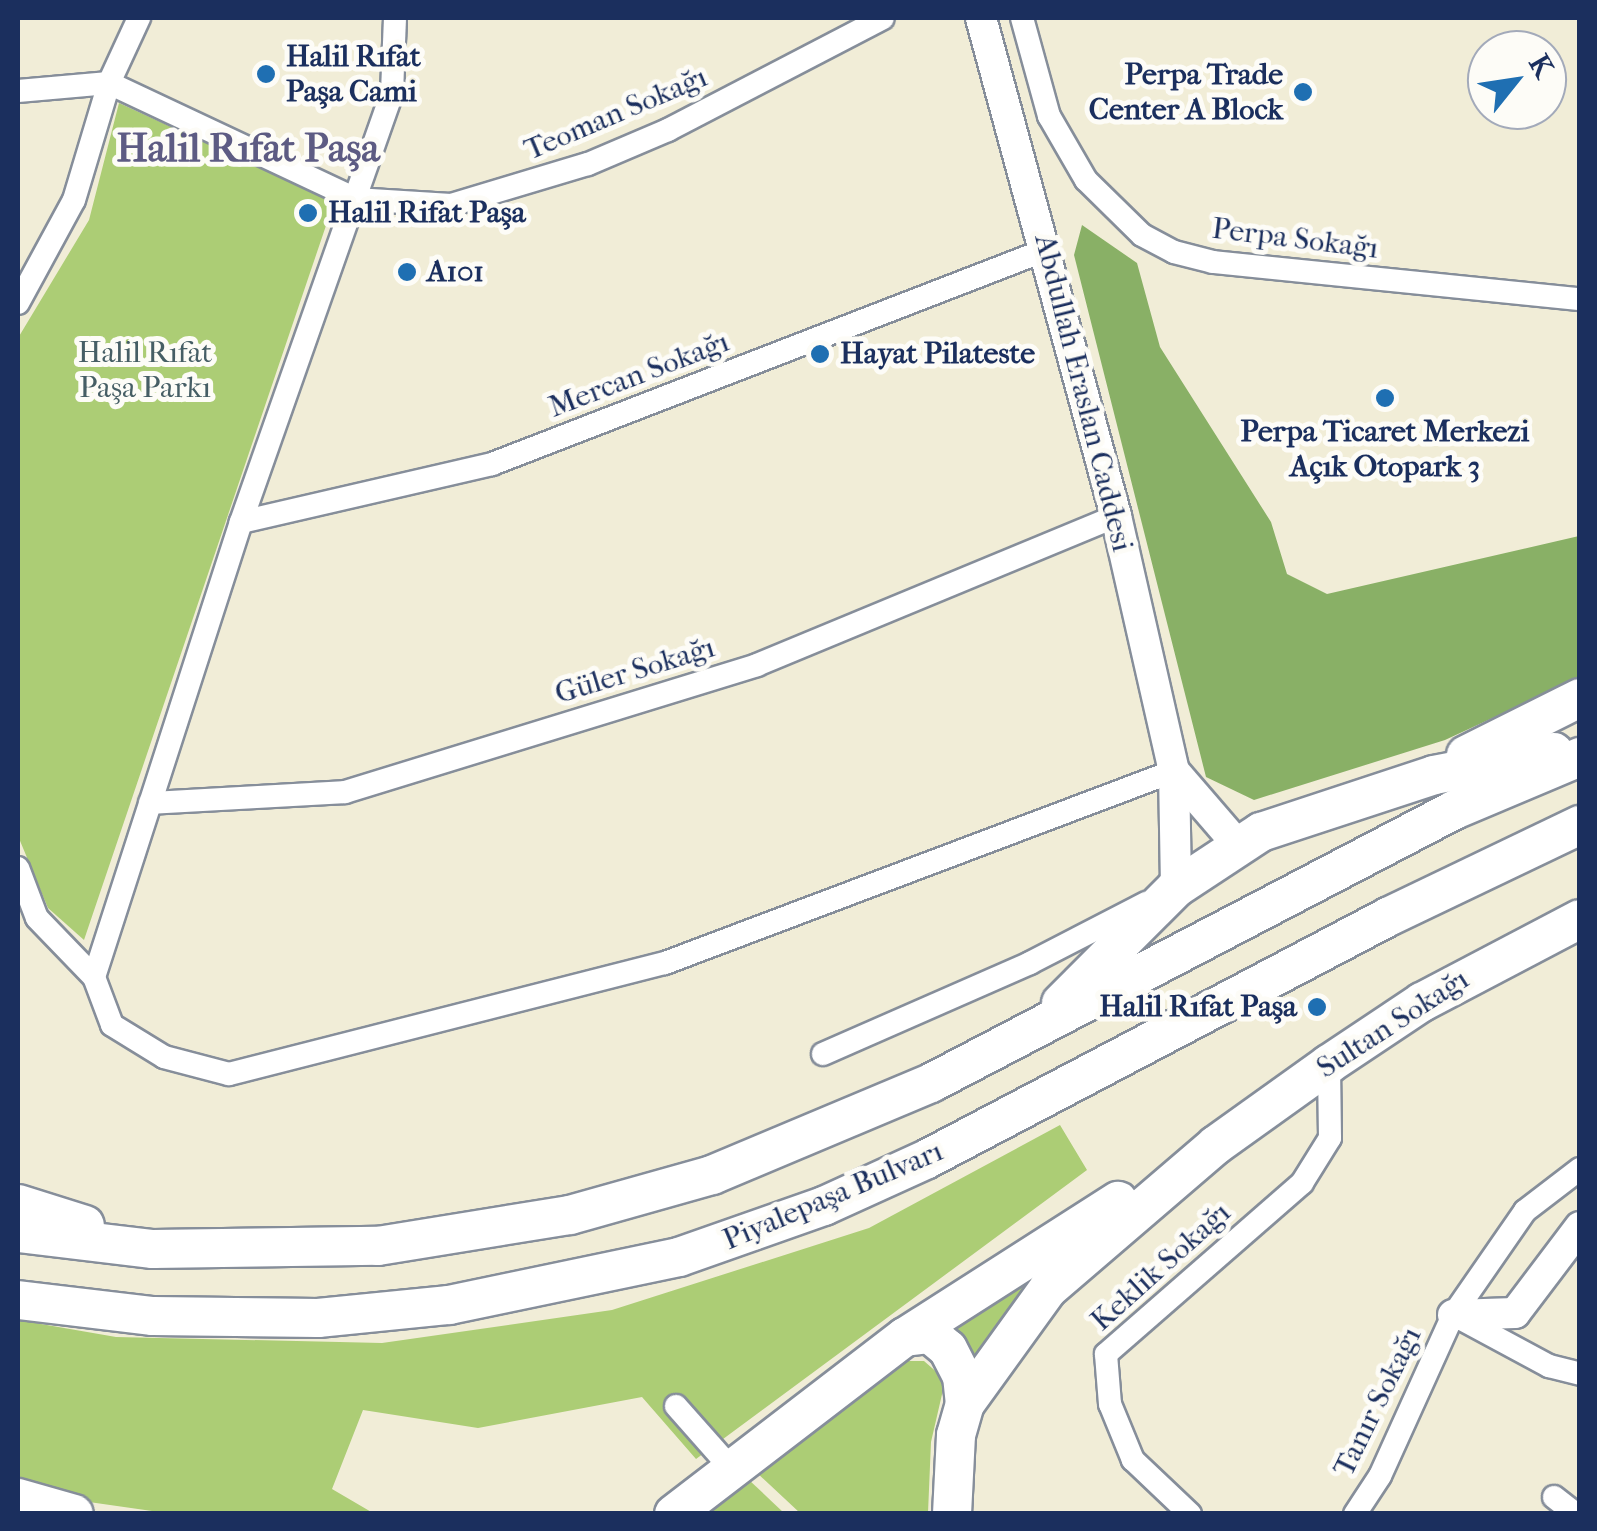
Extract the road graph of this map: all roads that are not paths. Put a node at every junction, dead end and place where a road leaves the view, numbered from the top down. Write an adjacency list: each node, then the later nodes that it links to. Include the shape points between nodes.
1 (139, 18): 6 (street)
2 (395, 18): 8 (street, via 392,93)
3 (883, 18): 8 (street, Teoman Sokağı, via 668,130 571,170 451,205)
4 (980, 18): 9 (street, Abdullah Eraslan Caddesi)
5 (1022, 18): 10 (street, Perpa Sokağı, via 1049,116 1086,180 1142,235 1174,252 1213,262)
6 (109, 83): 7 (street); 8 (street); 11 (street, via 74,200)
7 (18, 91)
8 (355, 199): 13 (street)
9 (1048, 249): 12 (street, Abdullah Eraslan Caddesi); 13 (street, Mercan Sokağı, via 492,464)
10 (1580, 299)
11 (18, 303)
12 (1116, 516): 16 (street, Abdullah Eraslan Caddesi); 18 (street, Güler Sokağı, via 757,665 345,792)
13 (241, 522): 18 (street)
14 (1580, 698): 17 (main road)
15 (1580, 755): 17 (main road, via 1499,759); 25 (main road, Piyalepaşa Bulvarı, via 1438,819)
16 (1174, 771): 20 (street, Abdullah Eraslan Caddesi); 22 (street, Abdullah Eraslan Caddesi); 24 (street, via 665,963 229,1074 164,1056 112,1025)
17 (1434, 775): 20 (main road)
18 (150, 803): 24 (street)
19 (1580, 826): 34 (main road, Piyalepaşa Bulvarı, via 1388,917 927,1159 824,1206 679,1256 448,1305 318,1318 152,1316)
20 (1237, 844): 22 (main road)
21 (18, 868): 24 (street, via 37,918)
22 (1176, 888): 25 (main road); 26 (street, via 1030,963)
23 (1580, 920): 27 (main road, Sultan Sokağı, via 1422,1002)
24 (94, 978)
25 (1044, 1025): 33 (main road, Piyalepaşa Bulvarı, via 799,1142 712,1175 570,1215 378,1246)
26 (824, 1054)
27 (1329, 1064): 28 (main road, Sultan Sokağı); 46 (street, Keklik Sokağı, via 1330,1138 1302,1183 1106,1354 1110,1404 1132,1460)
28 (1216, 1145): 36 (main road); 38 (main road, via 1048,1289)
29 (1580, 1169): 35 (street, Tanır Sokağı, via 1526,1211)
30 (18, 1204): 33 (main road)
31 (1580, 1227): 35 (street, via 1515,1313)
32 (18, 1233): 33 (main road, Piyalepaşa Bulvarı)
33 (153, 1249)
34 (18, 1300)
35 (1453, 1314): 37 (street, via 1549,1366); 47 (street, Tanır Sokağı, via 1380,1476)
36 (905, 1337): 38 (main road, via 930,1334 948,1349 962,1376); 40 (main road)
37 (1580, 1374)
38 (965, 1404): 45 (main road, via 956,1435)
39 (676, 1406): 40 (street)
40 (730, 1468): 44 (main road)
41 (1554, 1497): 48 (street)
42 (18, 1498): 43 (main road)
43 (74, 1514)
44 (674, 1514)
45 (952, 1514)
46 (1190, 1514)
47 (1354, 1514)
48 (1576, 1514)

